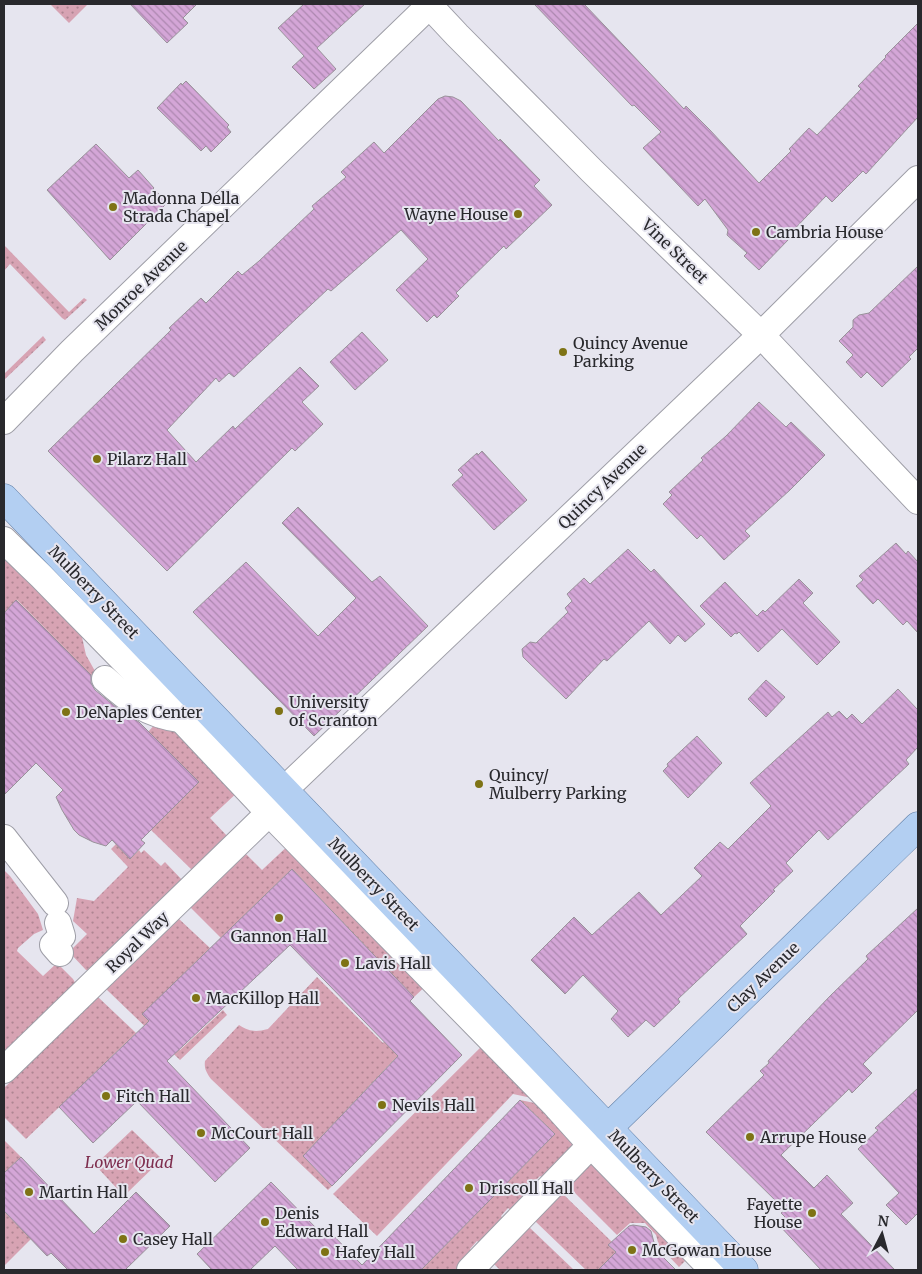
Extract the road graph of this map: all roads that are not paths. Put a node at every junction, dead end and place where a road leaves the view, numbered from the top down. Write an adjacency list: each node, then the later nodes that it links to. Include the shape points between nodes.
1 (430, 4): 3 (street, Vine Street, via 592,171); 4 (street, Monroe Avenue)
2 (918, 179): 3 (street, Quincy Avenue)
3 (761, 335): 6 (street, Vine Street); 10 (street, Quincy Avenue)
4 (4, 421)
5 (4, 498): 10 (main road, Mulberry Street)
6 (918, 501)
7 (4, 540): 9 (street)
8 (105, 679): 9 (street, via 144,708 164,717)
9 (181, 719): 11 (street)
10 (284, 790): 16 (main road, Mulberry Street)
11 (269, 813): 14 (street, Royal Way, via 179,909); 16 (street, via 555,1104)
12 (918, 826): 16 (main road, Clay Avenue)
13 (4, 838): 14 (street, via 57,913 62,936 53,944)
14 (83, 975): 15 (street, Royal Way)
15 (4, 1070)
16 (600, 1137): 17 (street); 18 (street); 19 (main road, Mulberry Street)
17 (470, 1270)
18 (713, 1270)
19 (744, 1270)

